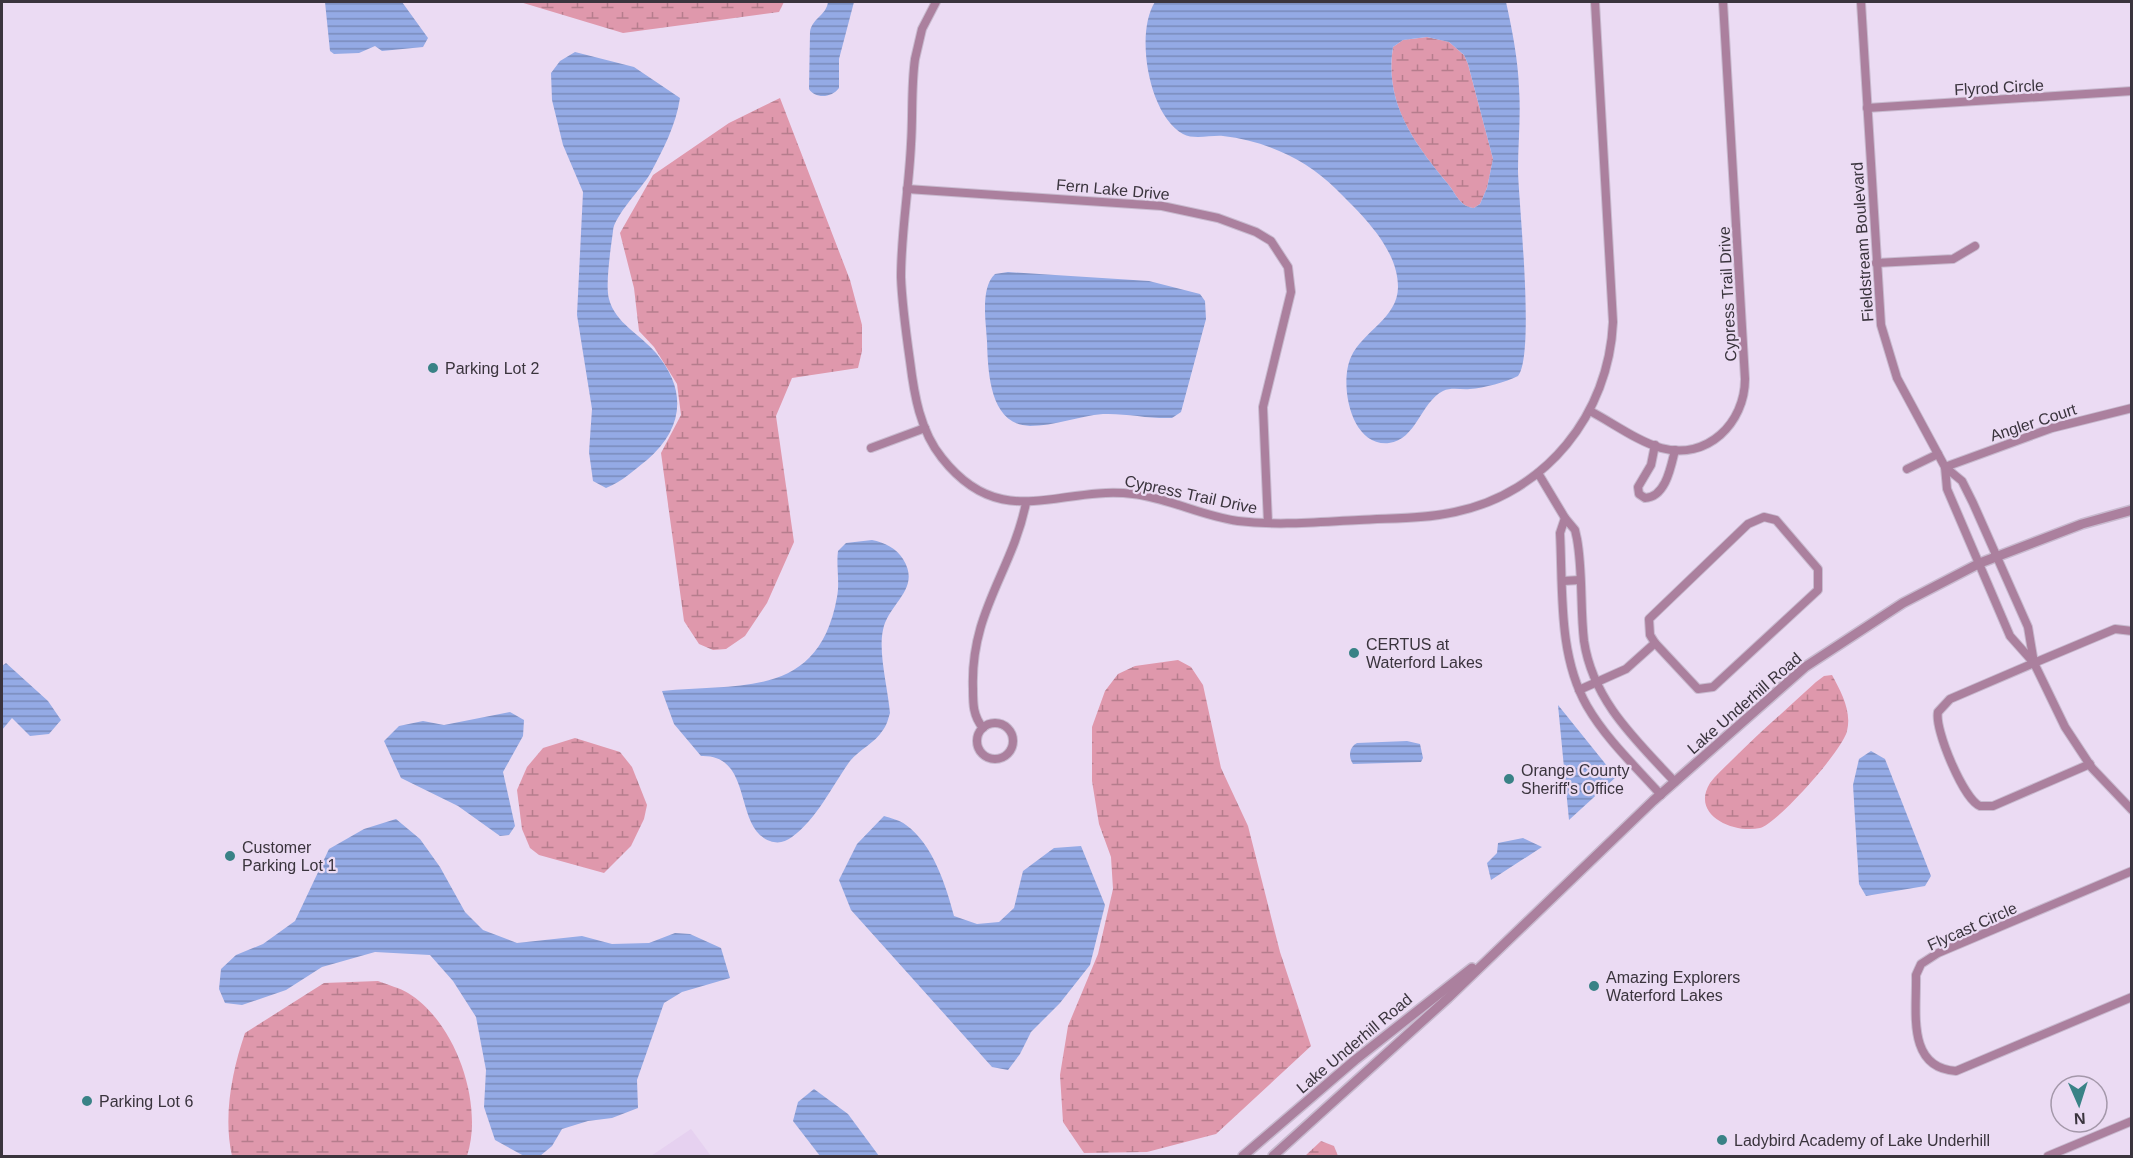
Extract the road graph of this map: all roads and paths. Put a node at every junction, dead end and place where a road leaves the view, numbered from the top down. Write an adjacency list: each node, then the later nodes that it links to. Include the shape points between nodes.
1 (936, 2): 7 (street, Cypress Trail Drive, via 922,29 915,59)
2 (1595, 2): 11 (street, Cypress Trail Drive, via 1613,322 1607,368)
3 (1724, 2): 15 (street, Cypress Trail Drive, via 1744,394 1737,417 1720,435 1701,446)
4 (1861, 2): 6 (street, Fieldstream Boulevard)
5 (2132, 91): 6 (street, Flyrod Circle)
6 (1867, 108): 9 (street, Fieldstream Boulevard)
7 (907, 189): 12 (street, Cypress Trail Drive, via 902,294 913,385); 23 (street, Fern Lake Drive, via 1162,206 1226,221 1271,241 1288,267 1292,290 1263,403)
8 (1975, 246): 9 (street, via 1953,259)
9 (1876, 263): 16 (street, Fieldstream Boulevard, via 1880,320 1890,358 1907,399)
10 (2132, 408): 17 (street, Angler Court, via 2052,428)
11 (1590, 411): 13 (street, Cypress Trail Drive); 19 (street, Cypress Trail Drive, via 1570,442)
12 (925, 429): 14 (street); 20 (street, Cypress Trail Drive, via 944,461 968,483 997,497)
13 (1655, 446): 15 (street, Cypress Trail Drive); 15 (street, via 1649,468 1638,484 1638,492 1645,498 1656,495 1663,485)
14 (871, 448)
15 (1675, 450)
16 (1938, 454): 17 (street, Fieldstream Boulevard); 18 (street)
17 (1945, 467): 24 (street, Fieldstream Boulevard, via 1962,481); 25 (street, Fieldstream Boulevard, via 1947,490)
18 (1907, 469)
19 (1538, 473): 22 (street); 23 (street, Cypress Trail Drive, via 1502,496 1446,514)
20 (1026, 503): 23 (street, Cypress Trail Drive, via 1126,493 1156,498 1214,517); 33 (street, via 1019,533 989,598 977,638 973,708)
21 (2132, 510): 24 (street, Lake Underhill Road)
22 (1564, 518): 26 (street, via 1575,531); 27 (street, via 1560,534)
23 (1268, 523)
24 (1996, 556): 25 (street, Lake Underhill Road); 30 (street, Fieldstream Boulevard, via 2028,627)
25 (1980, 563): 30 (street, Fieldstream Boulevard, via 2010,636); 35 (street, Lake Underhill Road, via 1903,603 1805,667)
26 (1580, 580): 27 (street); 31 (street, via 1585,645)
27 (1563, 581): 32 (street, via 1566,643)
28 (2132, 631): 30 (street, via 2115,629)
29 (1655, 643): 29 (street, via 1648,619 1748,524 1764,518 1776,520 1818,569 1820,585 1814,596 1713,687 1698,689); 31 (street, via 1626,669)
30 (2034, 663): 34 (street, via 2065,727); 34 (street, via 1950,699 1940,708 1937,726 1968,796 1976,804 1989,807)
31 (1597, 683): 32 (street); 35 (street, via 1616,716)
32 (1580, 690): 36 (street, via 1605,733)
33 (983, 728): 33 (street, via 977,739 982,754 996,760 1010,753 1014,738 1009,729 995,723)
34 (2090, 764): 37 (street)
35 (1676, 782): 36 (street, Lake Underhill Road)
36 (1661, 795): 39 (street, Lake Underhill Road)
37 (2132, 810)
38 (2132, 871): 40 (street, Flycast Circle, via 1938,953 1921,964 1916,975 1920,1051 1932,1065 1956,1071)
39 (1487, 958): 42 (street, Lake Underhill Road, via 1355,1060); 43 (street, Lake Underhill Road)
40 (2132, 997)
41 (2132, 1121): 44 (street)
42 (1243, 1156)
43 (1273, 1156)
44 (2048, 1156)

